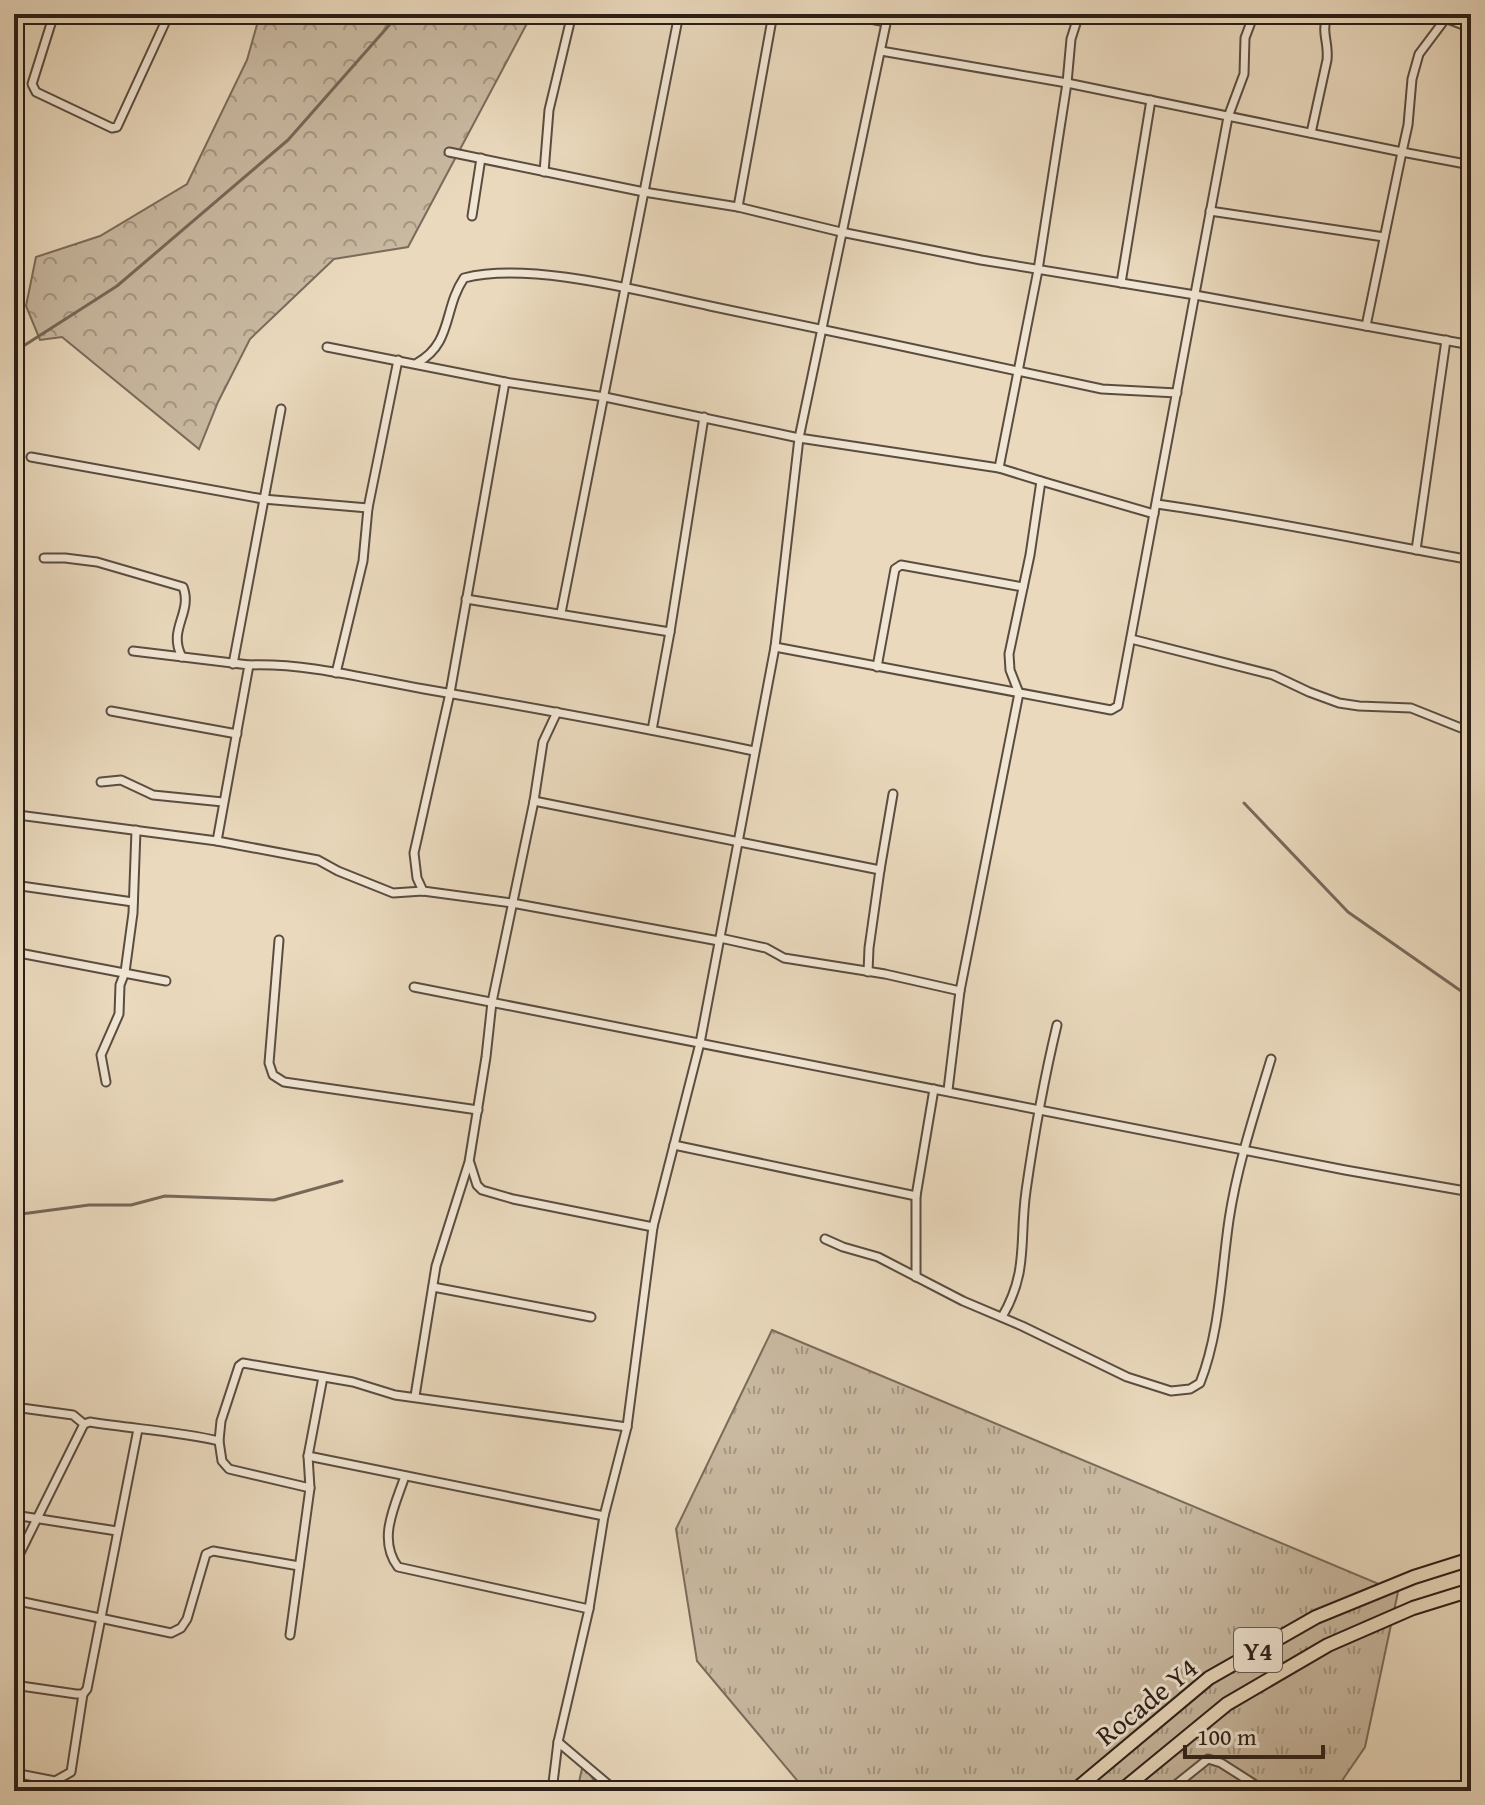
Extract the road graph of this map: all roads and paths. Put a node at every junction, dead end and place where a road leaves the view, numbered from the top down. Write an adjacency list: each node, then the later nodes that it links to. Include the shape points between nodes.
1 (54, 14): 2 (street, via 33,88 112,128 117,127)
2 (169, 14)
3 (572, 14): 23 (street, via 549,110)
4 (679, 14): 24 (street)
5 (773, 14): 25 (street)
6 (844, 14): 11 (street)
7 (1079, 14): 15 (street)
8 (1254, 14): 17 (street, via 1245,38 1244,74)
9 (1327, 14): 18 (street, via 1327,60)
10 (1435, 14): 12 (street)
11 (887, 18): 14 (street)
12 (1446, 18): 13 (street); 20 (street, via 1419,54)
13 (1471, 28)
14 (881, 51): 15 (street); 28 (street)
15 (1067, 83): 16 (street); 30 (street)
16 (1151, 100): 17 (street); 31 (street)
17 (1228, 117): 18 (street); 26 (street)
18 (1311, 133): 20 (street)
19 (449, 152): 21 (street)
20 (1402, 152): 22 (street); 29 (street)
21 (481, 158): 23 (street); 27 (street)
22 (1471, 165)
23 (544, 172): 24 (street)
24 (644, 192): 25 (street); 32 (street)
25 (738, 207): 28 (street)
26 (1210, 211): 29 (street); 33 (street)
27 (472, 216)
28 (841, 232): 30 (street); 35 (street)
29 (1384, 237): 34 (street)
30 (1038, 270): 31 (street); 41 (street)
31 (1121, 283): 33 (street)
32 (626, 288): 35 (street); 40 (street, via 541,274 464,278 439,346); 44 (street)
33 (1195, 295): 34 (street); 43 (street)
34 (1366, 326): 36 (street)
35 (822, 329): 41 (street); 47 (street)
36 (1446, 340): 37 (street); 55 (street)
37 (1471, 345)
38 (327, 347): 39 (street)
39 (398, 360): 40 (street); 53 (street)
40 (417, 364): 42 (street)
41 (1017, 371): 43 (street, via 1102,389); 49 (street)
42 (505, 382): 44 (street); 59 (street)
43 (1177, 393): 52 (street)
44 (605, 397): 46 (street); 60 (street)
45 (281, 409): 51 (street)
46 (704, 417): 47 (street); 61 (street)
47 (799, 438): 49 (street); 63 (street)
48 (31, 457): 51 (street)
49 (999, 468): 50 (street)
50 (1041, 481): 54 (street); 58 (street)
51 (263, 499): 53 (street); 66 (street)
52 (1157, 504): 54 (street); 55 (street)
53 (368, 508): 69 (street, via 363,561)
54 (1154, 514): 62 (street)
55 (1416, 550): 57 (street)
56 (44, 558): 65 (street, via 97,562 183,587 185,603 175,641)
57 (1471, 560)
58 (1023, 587): 68 (street, via 901,565 895,569); 71 (street, via 1009,654)
59 (466, 599): 60 (street); 70 (street)
60 (561, 613): 61 (street)
61 (670, 632): 74 (street)
62 (1131, 639): 71 (street, via 1115,709); 75 (street, via 1273,675 1339,703 1411,708)
63 (775, 647): 68 (street); 77 (street)
64 (133, 651): 65 (street)
65 (182, 657): 66 (street)
66 (233, 664): 67 (street)
67 (249, 665): 69 (street, via 282,664); 76 (street)
68 (877, 667): 71 (street)
69 (336, 673): 70 (street)
70 (450, 693): 73 (street); 88 (street, via 414,853)
71 (1019, 693): 98 (street)
72 (111, 711): 76 (street)
73 (557, 712): 74 (street); 80 (street, via 543,742)
74 (652, 730): 77 (street)
75 (1471, 732)
76 (237, 734): 81 (street)
77 (754, 751): 84 (street)
78 (101, 782): 81 (street, via 121,780 153,795)
79 (893, 794): 86 (street)
80 (534, 801): 84 (street); 90 (street)
81 (223, 802): 85 (street)
82 (18, 815): 83 (street)
83 (136, 830): 85 (street); 89 (street)
84 (737, 840): 86 (street); 91 (street)
85 (217, 841): 88 (street, via 318,860 393,893)
86 (880, 870): 95 (street)
87 (14, 885): 89 (street)
88 (423, 891): 90 (street)
89 (133, 902): 94 (street)
90 (512, 903): 91 (street); 99 (street)
91 (720, 939): 95 (street, via 766,948 784,958); 101 (street)
92 (279, 940): 106 (street, via 269,1063 273,1075 284,1082)
93 (14, 952): 94 (street)
94 (125, 972): 96 (street); 103 (street, via 116,1022 101,1055)
95 (868, 972): 98 (street)
96 (166, 981)
97 (414, 987): 99 (street)
98 (960, 991): 105 (street)
99 (492, 1002): 101 (street); 106 (street)
100 (1057, 1025): 107 (street)
101 (700, 1043): 104 (street); 108 (street)
102 (1271, 1059): 109 (street)
103 (106, 1082)
104 (934, 1089): 105 (street); 112 (street)
105 (948, 1090): 107 (street)
106 (478, 1110): 110 (street)
107 (1041, 1110): 109 (street); 118 (street, via 1026,1192 1018,1286)
108 (674, 1145): 112 (street); 113 (street)
109 (1244, 1150): 111 (street); 118 (street, via 1200,1383 1171,1391 1127,1377)
110 (469, 1162): 113 (street, via 482,1190); 116 (street)
111 (1471, 1192)
112 (916, 1196): 115 (street)
113 (653, 1227): 123 (street)
114 (825, 1239): 115 (street)
115 (916, 1277): 118 (street)
116 (433, 1287): 117 (street); 120 (street)
117 (591, 1317)
118 (1002, 1317)
119 (323, 1377): 120 (street); 125 (street, via 243,1363); 126 (street)
120 (415, 1396): 123 (street)
121 (14, 1407): 122 (street, via 73,1415)
122 (84, 1424): 124 (street); 131 (street)
123 (627, 1427): 130 (street)
124 (138, 1429): 125 (street); 132 (street)
125 (219, 1441): 128 (street, via 229,1469)
126 (308, 1456): 127 (street); 128 (street)
127 (405, 1476): 130 (street); 138 (street, via 387,1533 398,1567)
128 (310, 1488): 135 (street)
129 (14, 1515): 131 (street)
130 (604, 1516): 138 (street)
131 (36, 1518): 132 (street); 134 (street)
132 (117, 1531): 139 (street)
133 (1471, 1559): 147 (highway, Rocade Y4 / Y4, via 1316,1617 1209,1678)
134 (14, 1565)
135 (299, 1566): 139 (street, via 213,1551 202,1563 181,1628 171,1633); 140 (street)
136 (1471, 1590): 148 (highway, Rocade Y4 / Y4, via 1413,1608 1328,1645 1227,1704)
137 (14, 1600): 139 (street)
138 (589, 1609): 143 (street)
139 (101, 1618): 142 (street)
140 (290, 1635)
141 (14, 1685): 142 (street)
142 (83, 1694): 144 (street, via 71,1772 55,1781)
143 (558, 1742): 145 (street); 146 (street)
144 (14, 1773)
145 (552, 1791)
146 (616, 1791)
147 (1074, 1791)
148 (1121, 1791)
149 (1168, 1791): 150 (street, via 1208,1759)
150 (1265, 1791)

